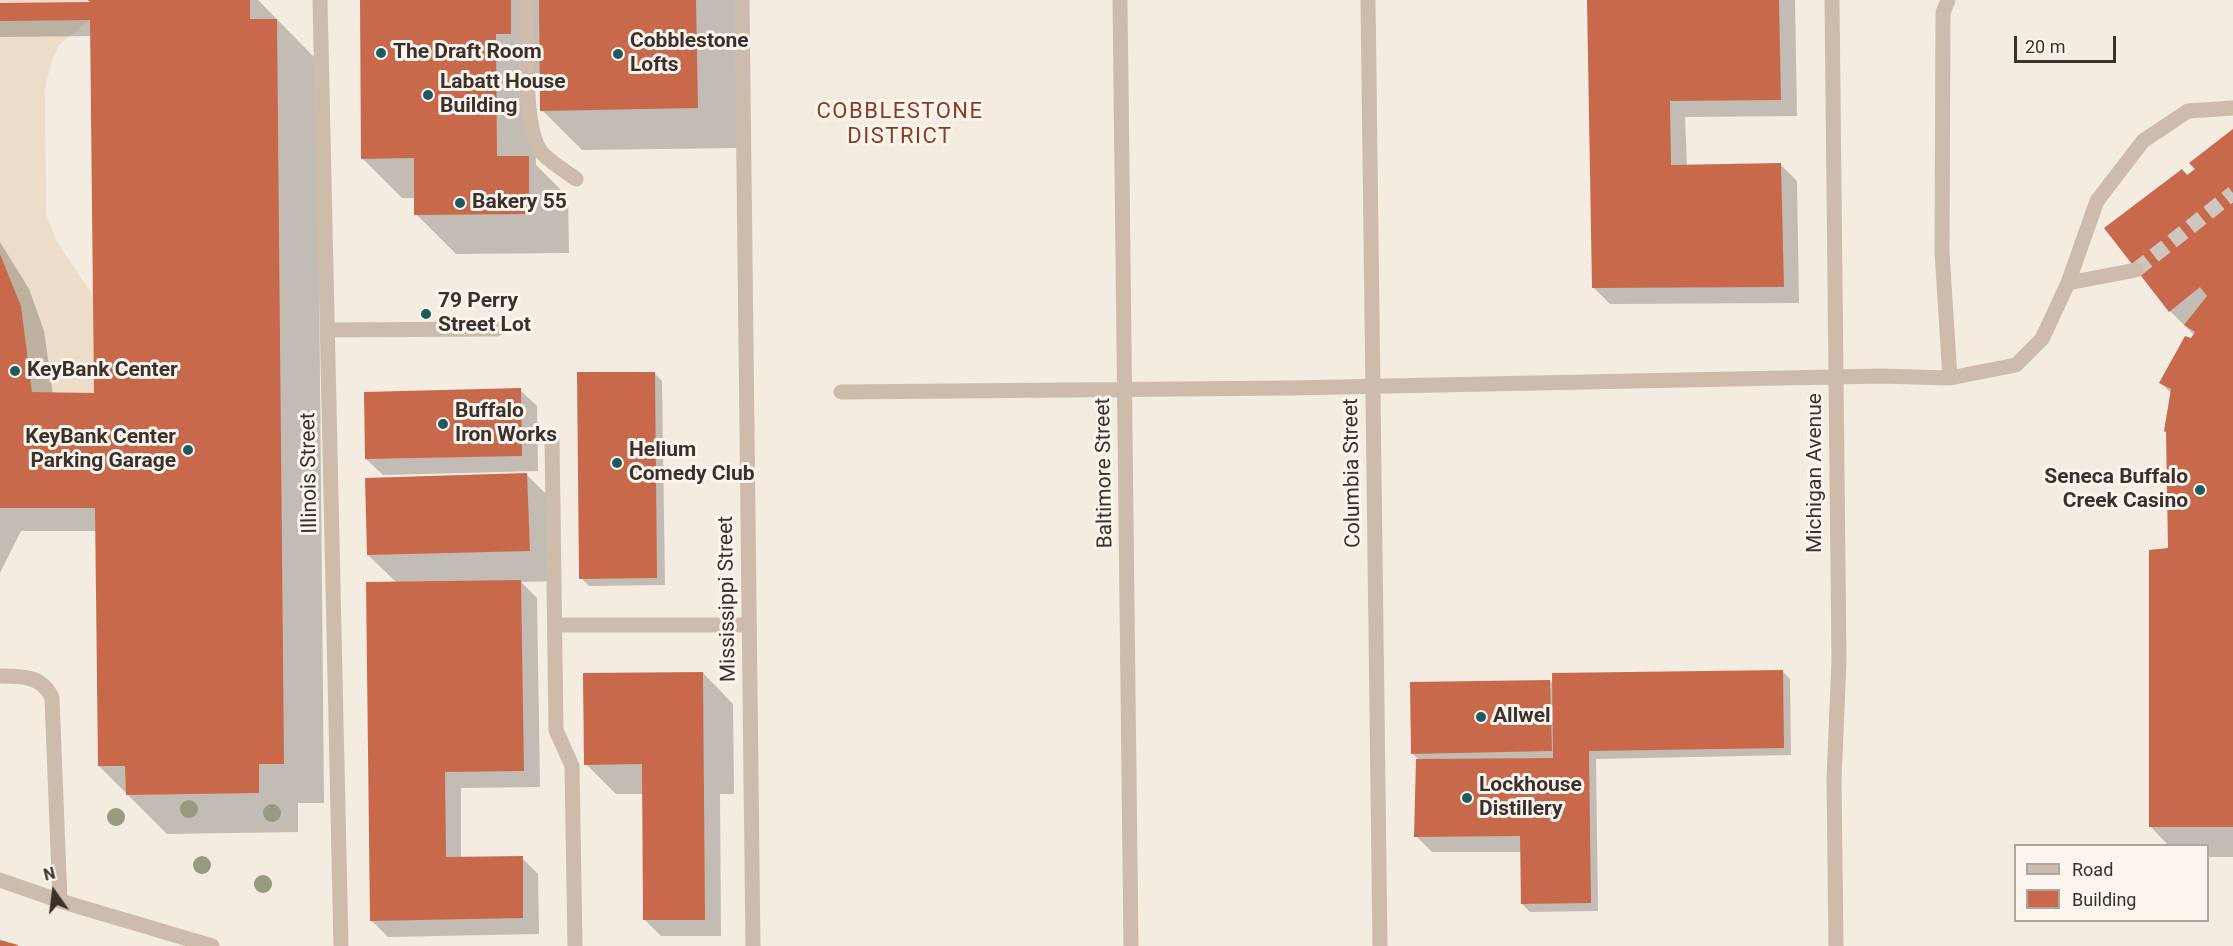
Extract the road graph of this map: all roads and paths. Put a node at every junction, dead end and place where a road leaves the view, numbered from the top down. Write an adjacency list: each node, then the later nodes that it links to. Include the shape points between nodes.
1 (320, 0): 13 (street, Illinois Street)
2 (527, 0): 9 (street, via 533,136 542,153)
3 (742, 0): 21 (street, Mississippi Street)
4 (1120, 0): 17 (street, Baltimore Street)
5 (1368, 0): 16 (street, Columbia Street)
6 (1832, 0): 14 (street, Michigan Avenue)
7 (1948, 0): 15 (street, via 1943,13 1942,252)
8 (2233, 108): 11 (street, via 2188,111 2143,141 2097,201)
9 (576, 179)
10 (2136, 270): 11 (street)
11 (2068, 283): 15 (street, via 2042,339 2016,365)
12 (497, 329): 13 (street)
13 (328, 330): 26 (street, Illinois Street)
14 (1837, 377): 15 (street); 16 (street); 31 (street, Michigan Avenue)
15 (1950, 378)
16 (1373, 386): 17 (street); 30 (street, Columbia Street)
17 (1125, 388): 18 (street); 29 (street, Baltimore Street)
18 (841, 392)
19 (552, 439): 20 (street)
20 (556, 625): 21 (street); 27 (street, via 556,730 572,766)
21 (749, 625): 28 (street, Mississippi Street)
22 (0, 676): 24 (street, via 36,680 48,687 52,699)
23 (0, 880): 24 (street)
24 (60, 901): 25 (street)
25 (212, 946)
26 (341, 946)
27 (575, 946)
28 (753, 946)
29 (1131, 946)
30 (1380, 946)
31 (1836, 946)

